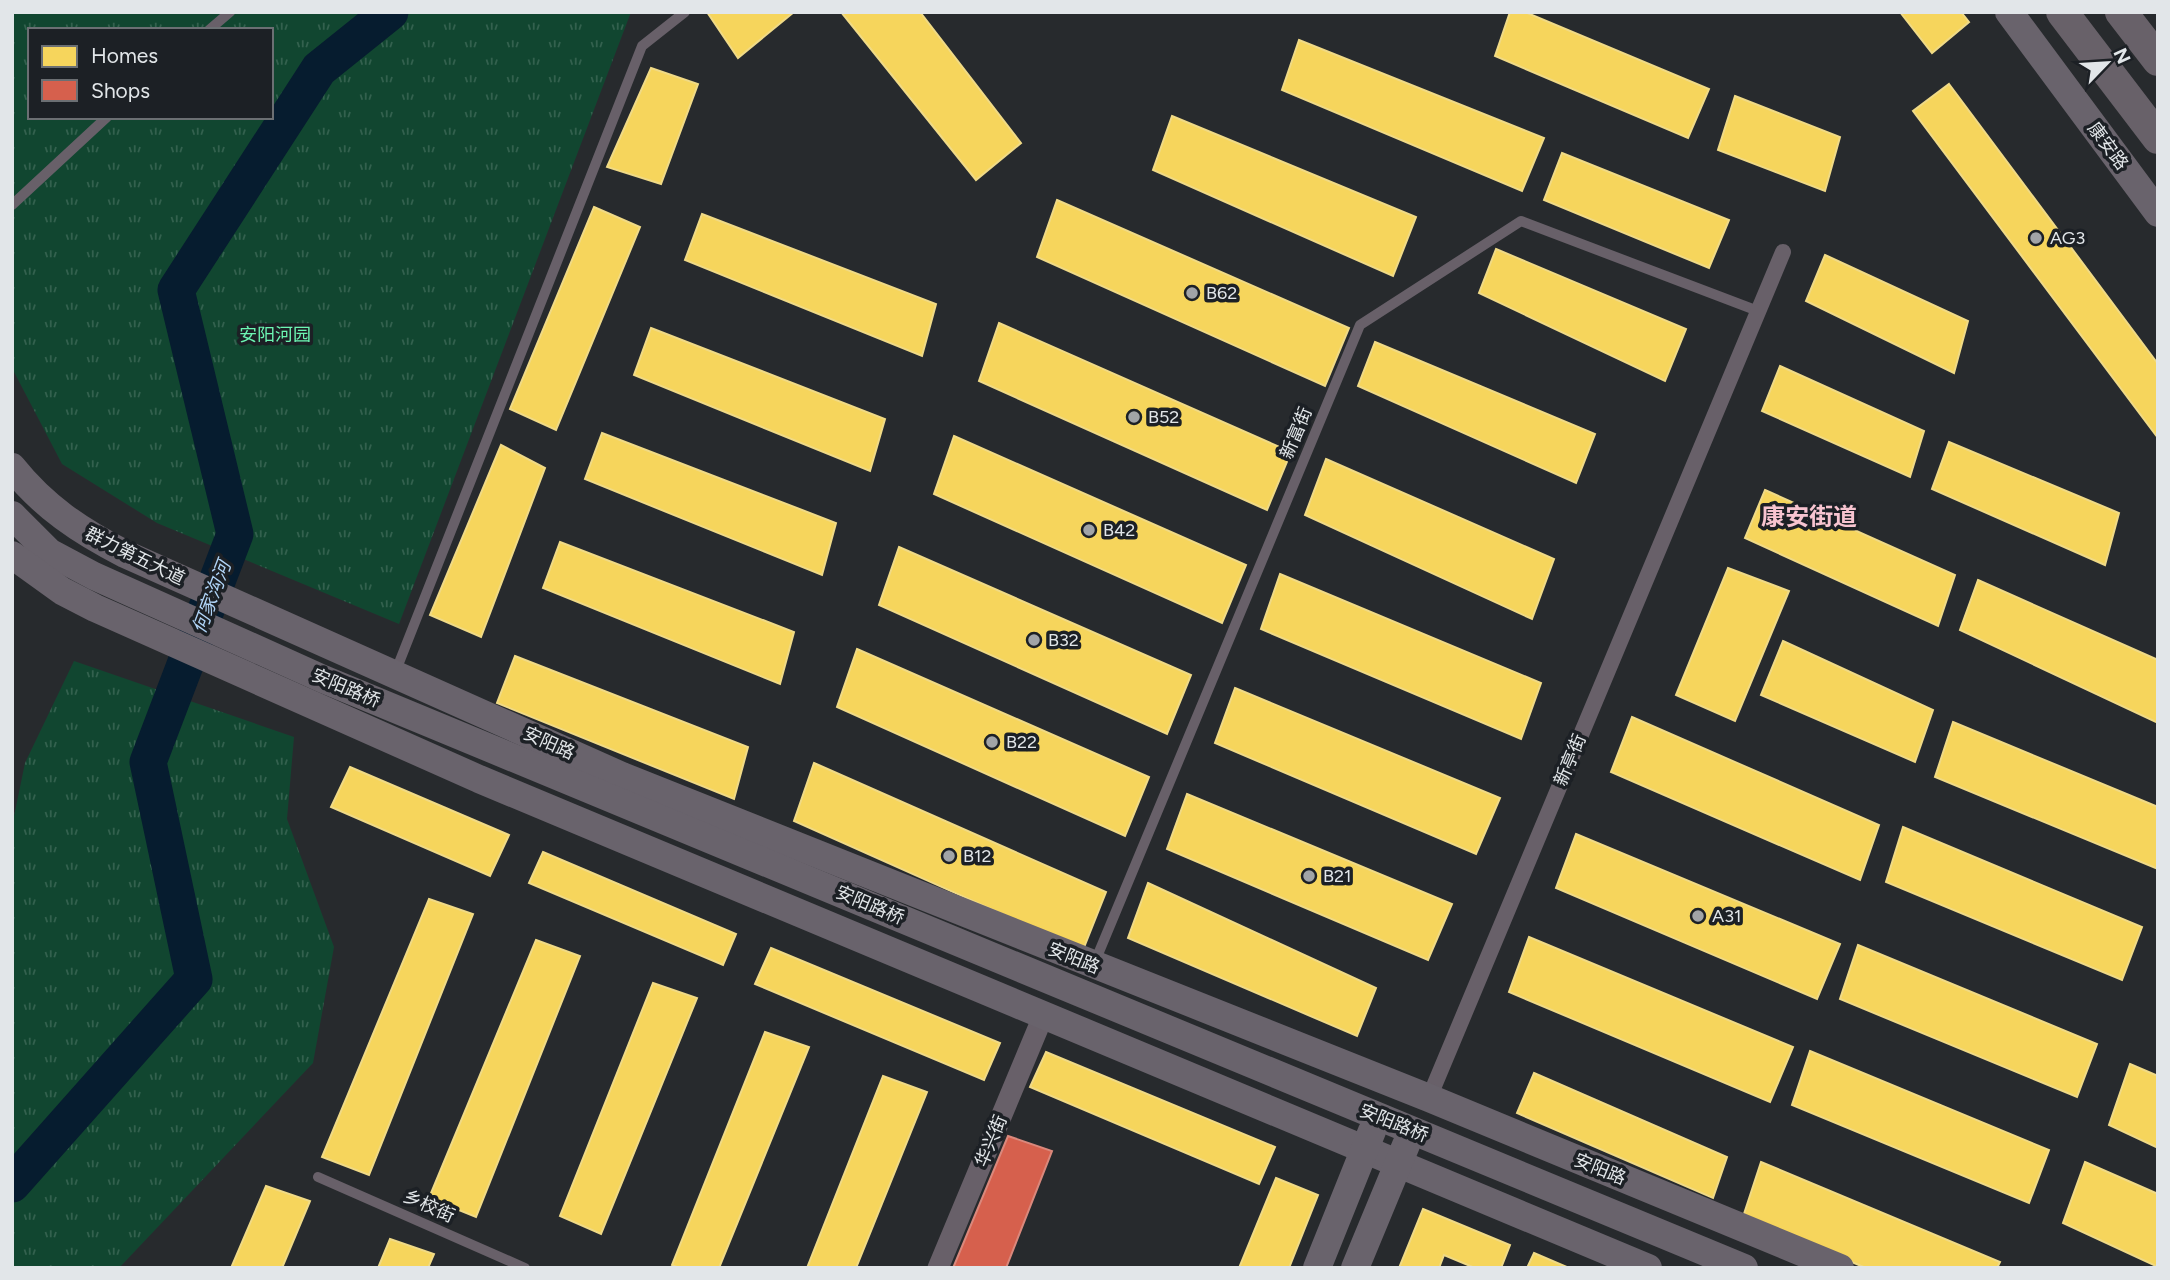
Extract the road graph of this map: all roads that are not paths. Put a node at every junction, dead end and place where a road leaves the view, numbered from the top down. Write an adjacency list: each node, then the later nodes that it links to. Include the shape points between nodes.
1 (230, 12): 6 (lane)
2 (685, 12): 18 (lane, via 642,46)
3 (2008, 12): 11 (main road, 康安路)
4 (2063, 12): 9 (main road)
5 (2121, 12): 7 (main road)
6 (211, 28)
7 (2158, 60)
8 (105, 119): 10 (lane)
9 (2158, 138)
10 (12, 205)
11 (2158, 213)
12 (1783, 252): 13 (street, 新亭街)
13 (1758, 312): 19 (lane, 新富街, via 1521,221 1360,325); 22 (street, 新亭街)
14 (12, 467): 17 (main road, 群力第五大道, via 60,516 125,554)
15 (12, 514): 31 (main road, 安阳路桥, via 49,552 94,576 323,679)
16 (12, 555): 20 (main road, via 95,608 479,779)
17 (313, 637): 18 (main road, 安阳路)
18 (394, 674): 19 (main road, 安阳路, via 622,776)
19 (1093, 966): 21 (main road, 安阳路)
20 (1044, 1014): 23 (main road); 27 (street, 华兴街)
21 (1394, 1084): 22 (main road, 安阳路); 23 (main road)
22 (1429, 1098): 24 (main road, 新亭街); 32 (main road, 安阳路)
23 (1364, 1148): 24 (main road); 28 (main road)
24 (1398, 1162): 29 (main road, 新亭街); 30 (main road)
25 (318, 1177): 26 (lane, 乡校街)
26 (526, 1268)
27 (938, 1268)
28 (1317, 1268)
29 (1355, 1268)
30 (1648, 1268)
31 (1744, 1268)
32 (1839, 1268)

